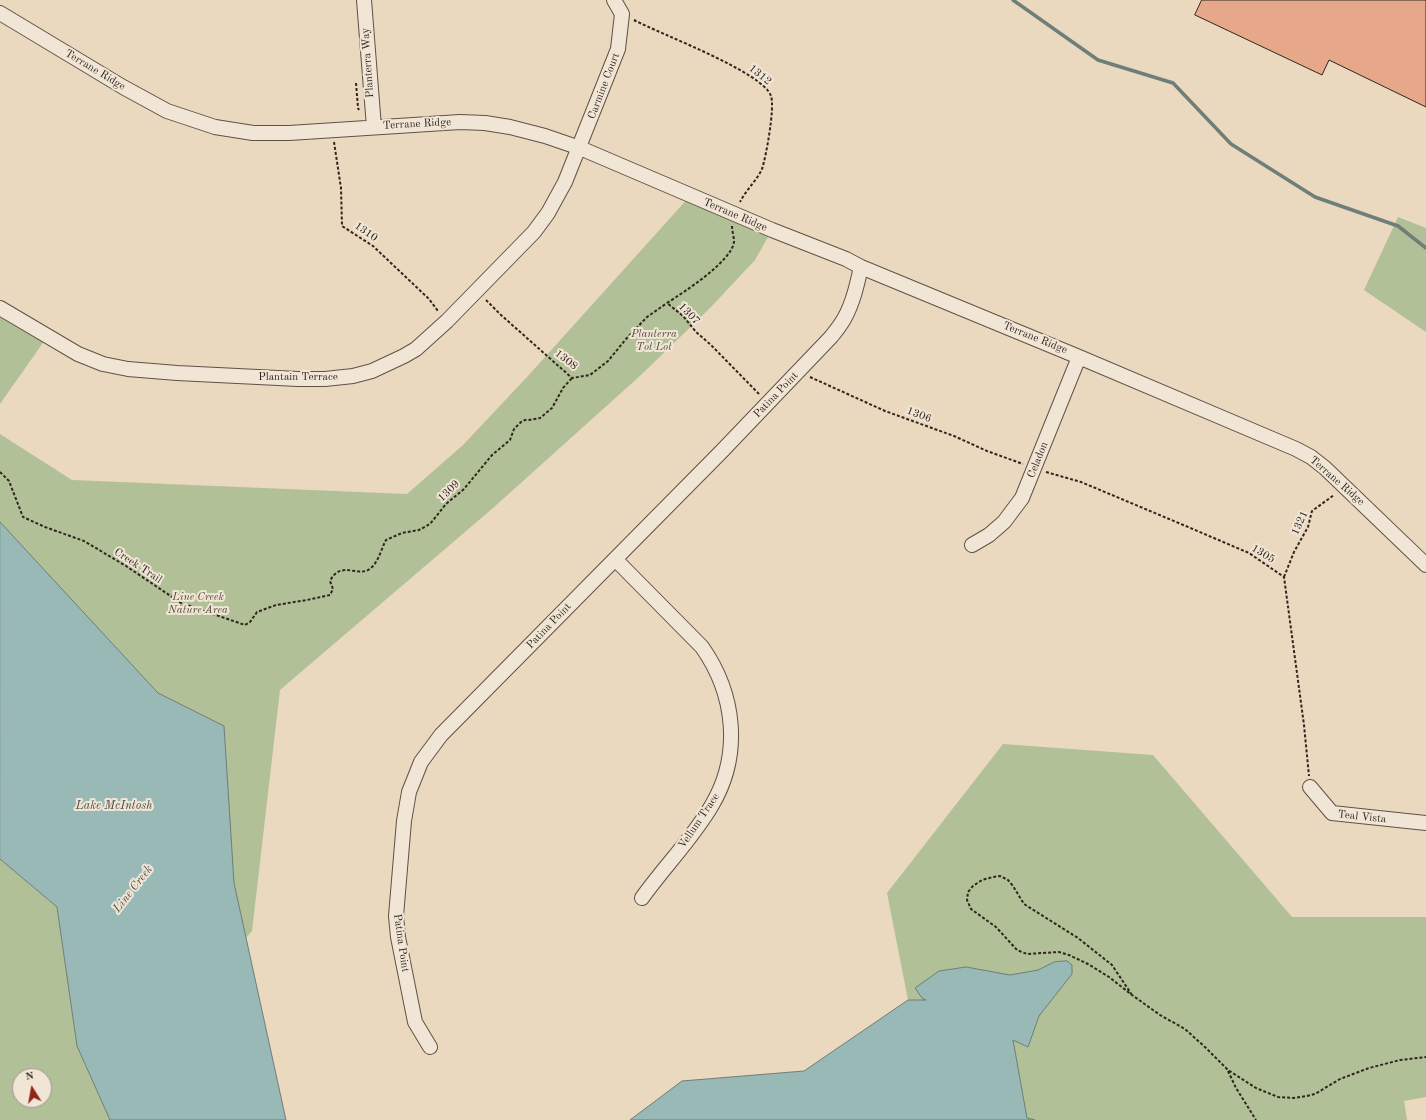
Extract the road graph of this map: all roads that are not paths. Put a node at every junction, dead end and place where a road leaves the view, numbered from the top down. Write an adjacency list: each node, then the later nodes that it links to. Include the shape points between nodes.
1 (364, 0): 4 (street, Planterra Way)
2 (614, 0): 5 (street, Carmine Court, via 622,14 618,48)
3 (0, 13): 4 (street, Terrane Ridge, via 167,111 215,127 253,133)
4 (374, 127): 5 (street, Terrane Ridge, via 485,123 538,134)
5 (580, 148): 6 (street, Terrane Ridge); 7 (street, Plantain Terrace, via 565,182 534,232 416,348 372,371 353,376 298,379 128,369 103,364 78,354)
6 (861, 267): 8 (street, Terrane Ridge); 10 (street, Patina Point, via 855,293 844,320 831,338)
7 (0, 308)
8 (1079, 357): 9 (street, Celadon, via 1022,498 1004,522); 11 (street, Terrane Ridge, via 1296,448 1320,464)
9 (972, 545)
10 (615, 559): 14 (street, Vellum Trace, via 702,647 722,684 730,723 731,746 726,771 712,806); 15 (street, Patina Point, via 441,735 421,762 409,792 396,916 415,1022)
11 (1426, 565)
12 (1310, 787): 13 (street, Teal Vista, via 1332,814)
13 (1426, 823)
14 (642, 898)
15 (430, 1047)

